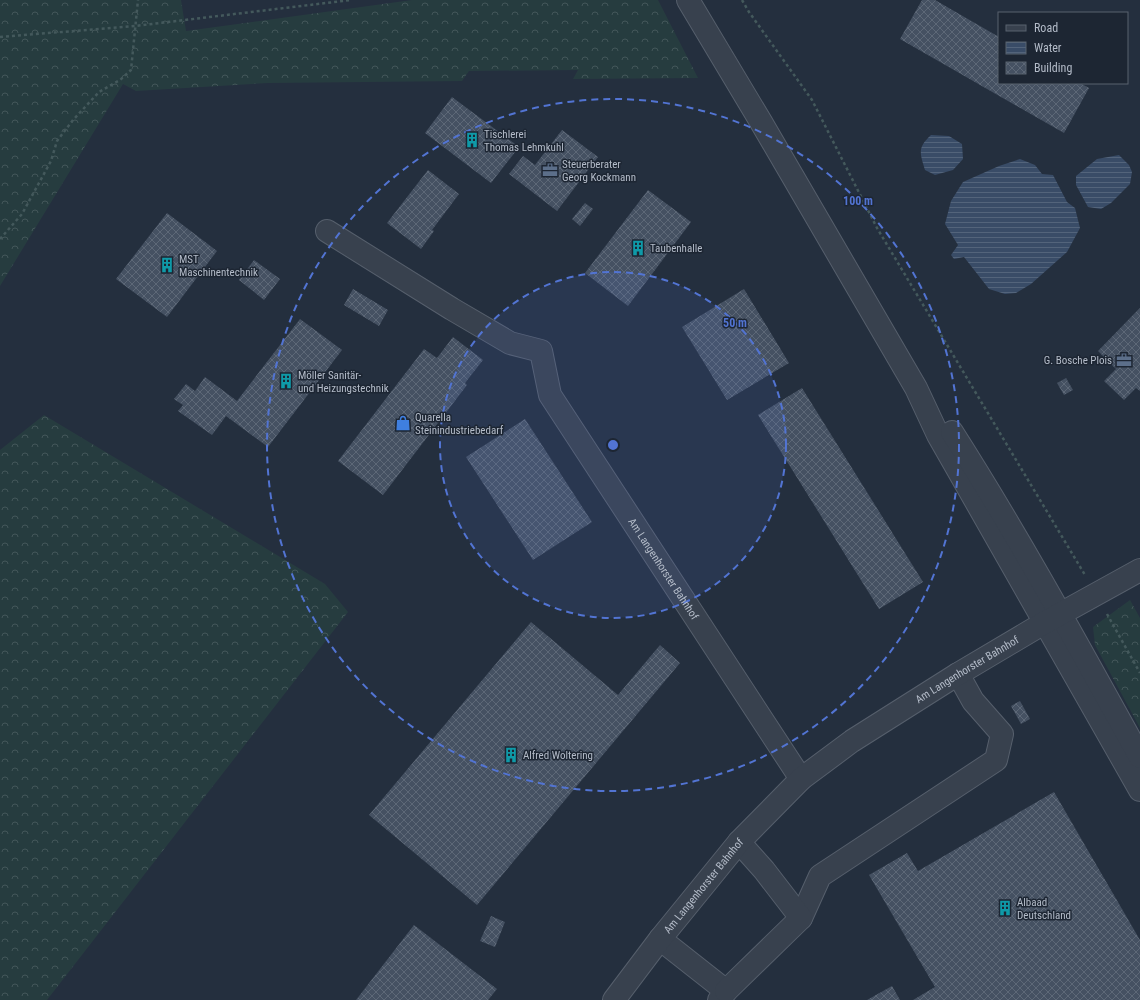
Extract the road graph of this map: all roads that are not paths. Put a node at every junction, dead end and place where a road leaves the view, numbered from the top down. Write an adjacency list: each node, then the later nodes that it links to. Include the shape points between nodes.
1 (688, 0): 3 (street)
2 (703, 0): 3 (street)
3 (762, 122): 6 (street, via 916,388 948,453)
4 (327, 231): 9 (street, Am Langenhorster Bahnhof, via 510,343 541,351 550,395)
5 (1140, 570): 6 (street, Am Langenhorster Bahnhof)
6 (1052, 618): 7 (street, Am Langenhorster Bahnhof); 8 (street); 10 (street)
7 (958, 674): 9 (street, Am Langenhorster Bahnhof, via 852,741); 12 (street, via 973,701 1002,734 996,760 820,876)
8 (1140, 757)
9 (801, 779): 11 (street, Am Langenhorster Bahnhof)
10 (1140, 790)
11 (739, 842): 12 (street); 13 (street, Am Langenhorster Bahnhof)
12 (801, 918): 14 (street)
13 (660, 939): 14 (street); 15 (street, Am Langenhorster Bahnhof)
14 (723, 995)
15 (614, 1000)

